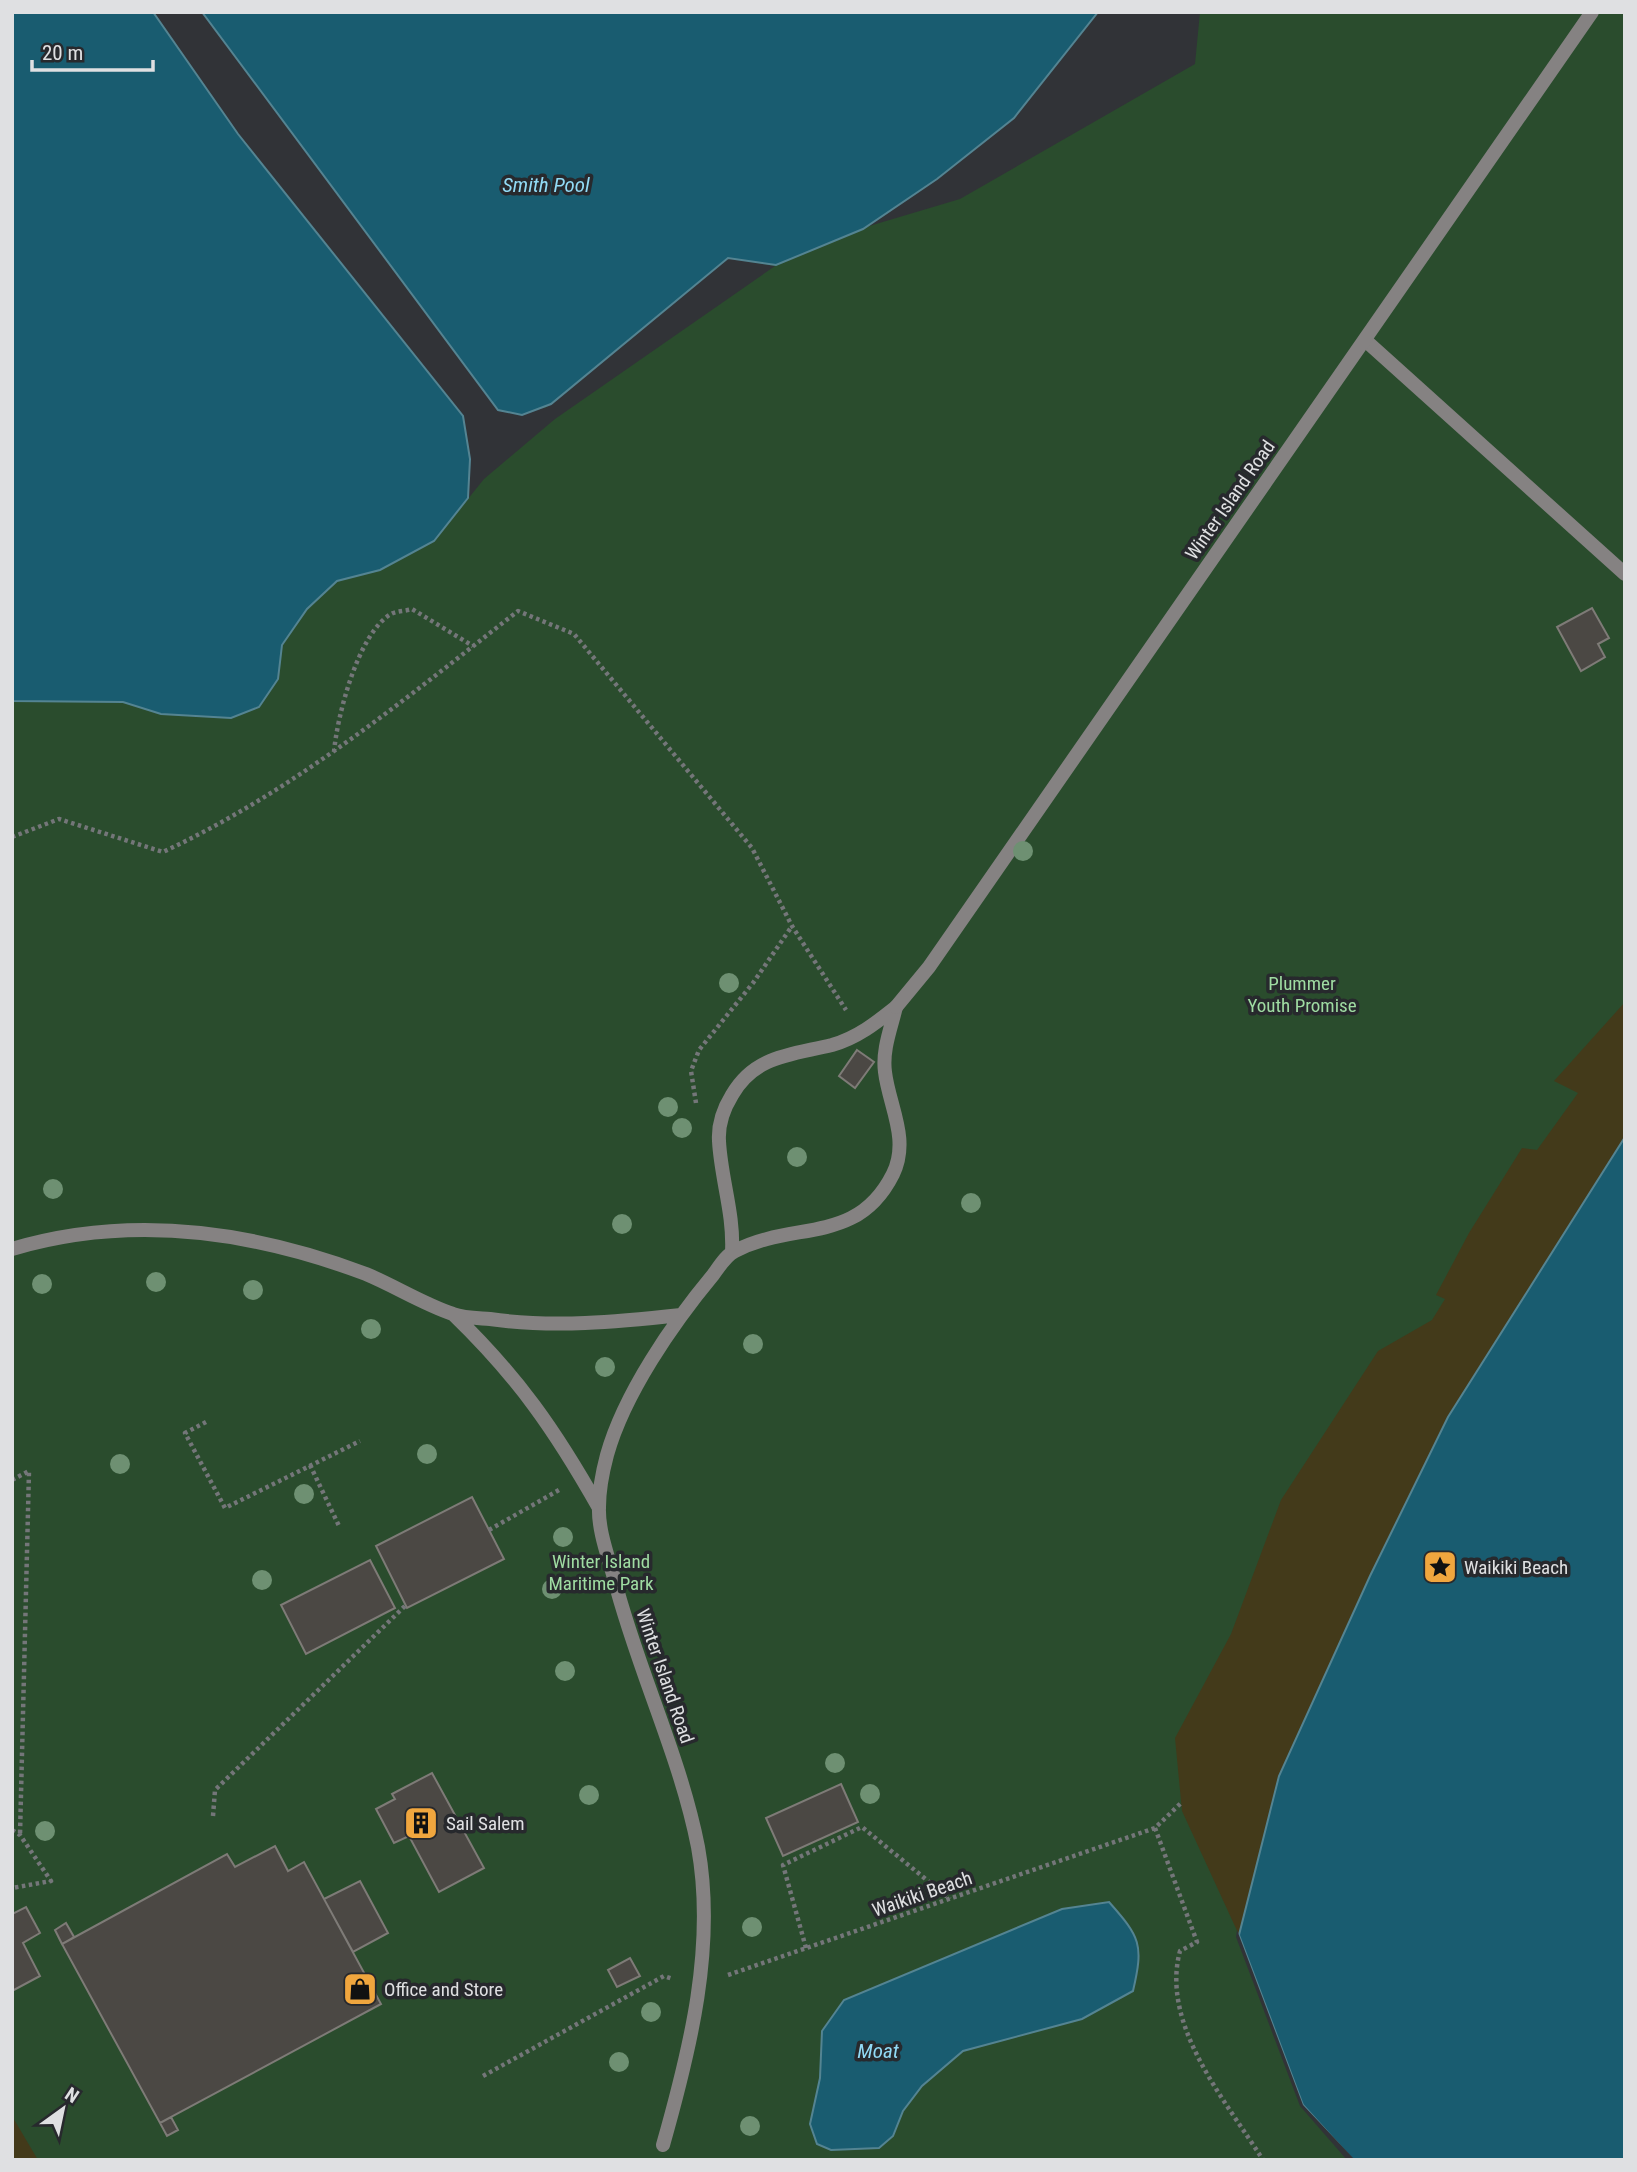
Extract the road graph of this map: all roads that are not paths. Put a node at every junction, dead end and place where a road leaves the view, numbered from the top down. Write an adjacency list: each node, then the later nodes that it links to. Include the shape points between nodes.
1 (1592, 12): 2 (street, Winter Island Road)
2 (1365, 340): 3 (street); 4 (street, Winter Island Road, via 937,956)
3 (1625, 574)
4 (896, 1007): 6 (street, Winter Island Road, via 865,1031 833,1045 765,1061 740,1080 724,1108 719,1139 734,1228); 6 (street, Winter Island Road, via 884,1071 900,1139 895,1170 879,1198 855,1218 823,1230 787,1235)
5 (12, 1249): 7 (street, via 85,1232 141,1228 224,1234 300,1251 367,1275)
6 (732, 1252): 8 (street, Winter Island Road)
7 (454, 1315): 8 (street, via 540,1323); 9 (street, via 534,1402)
8 (681, 1315): 9 (street, Winter Island Road, via 607,1455)
9 (598, 1508): 10 (street, Winter Island Road, via 619,1598 685,1794 704,1900 687,2055)
10 (663, 2145)

